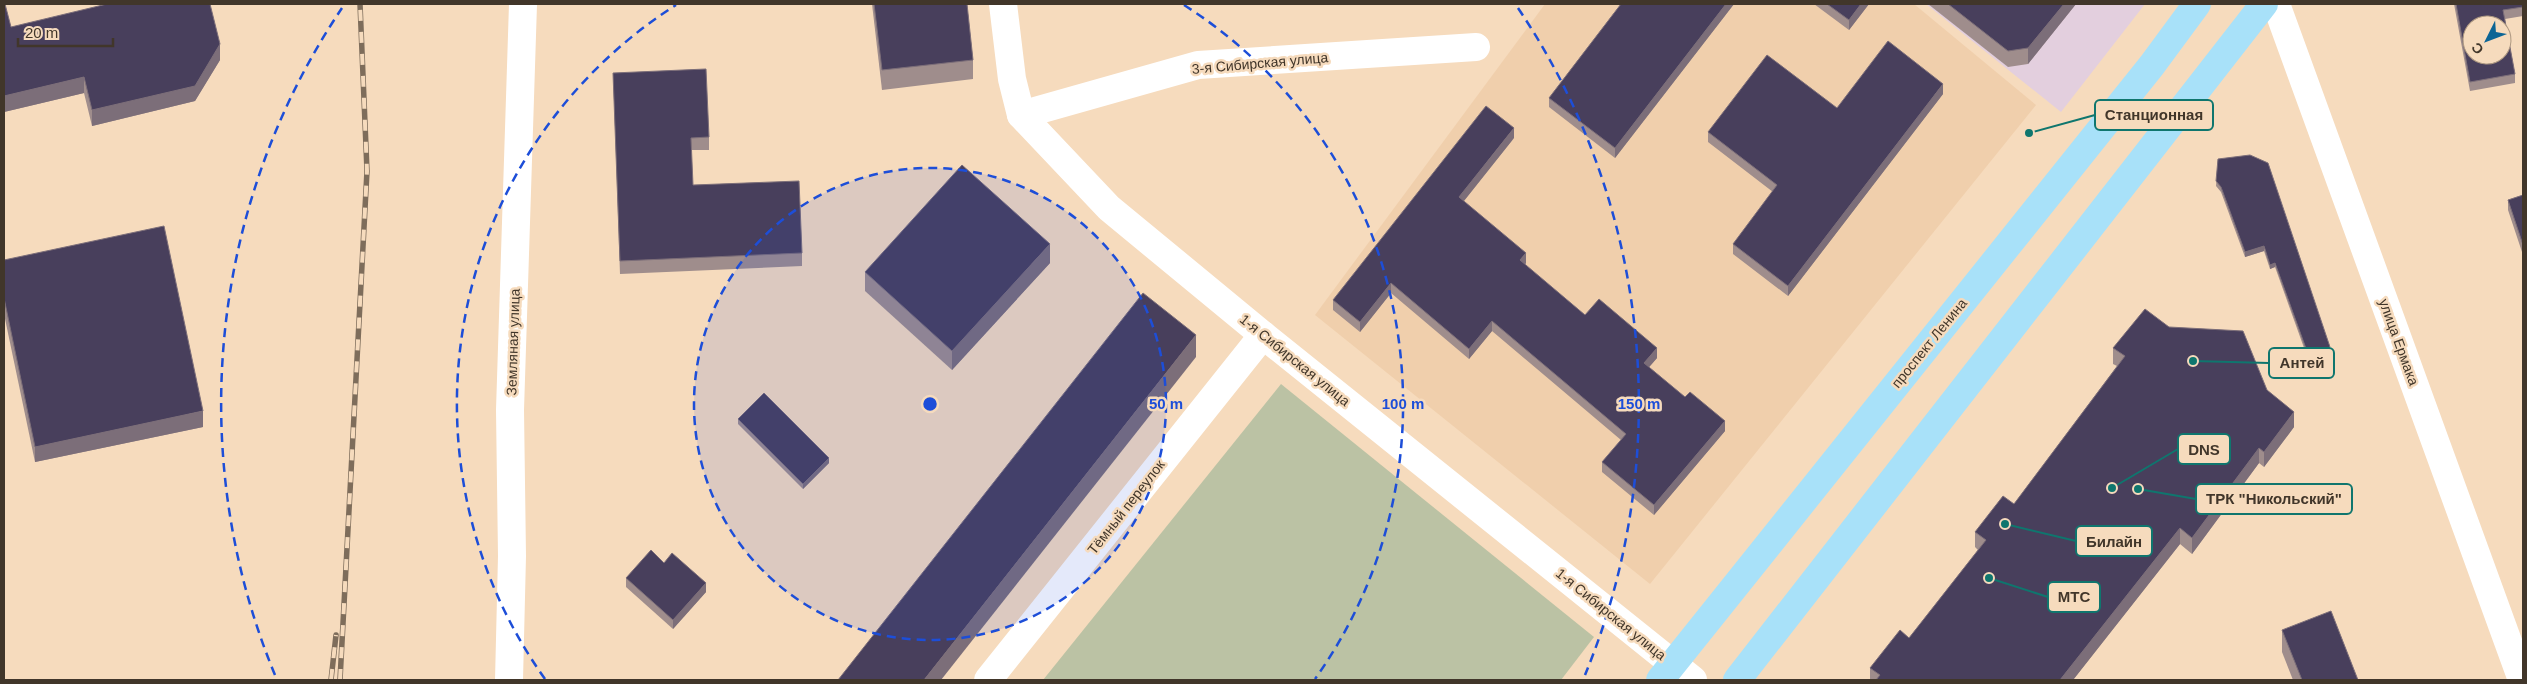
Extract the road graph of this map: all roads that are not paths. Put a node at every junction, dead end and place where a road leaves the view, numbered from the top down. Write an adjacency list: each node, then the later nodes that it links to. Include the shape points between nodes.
1 (523, 4): 10 (street, Земляная улица, via 510,410 512,556)
2 (1003, 4): 7 (street, 1-я Сибирская улица, via 1012,79)
3 (2197, 4): 9 (highway, проспект Ленина)
4 (2264, 4): 12 (highway)
5 (2276, 4): 13 (street, улица Ермака)
6 (1476, 47): 7 (street, 3-я Сибирская улица, via 1198,66)
7 (1021, 115): 8 (street, 1-я Сибирская улица, via 1109,208)
8 (1263, 335): 9 (street, 1-я Сибирская улица); 11 (street, Тёмный переулок)
9 (1675, 675)
10 (509, 680)
11 (988, 680)
12 (1737, 680)
13 (2522, 680)

